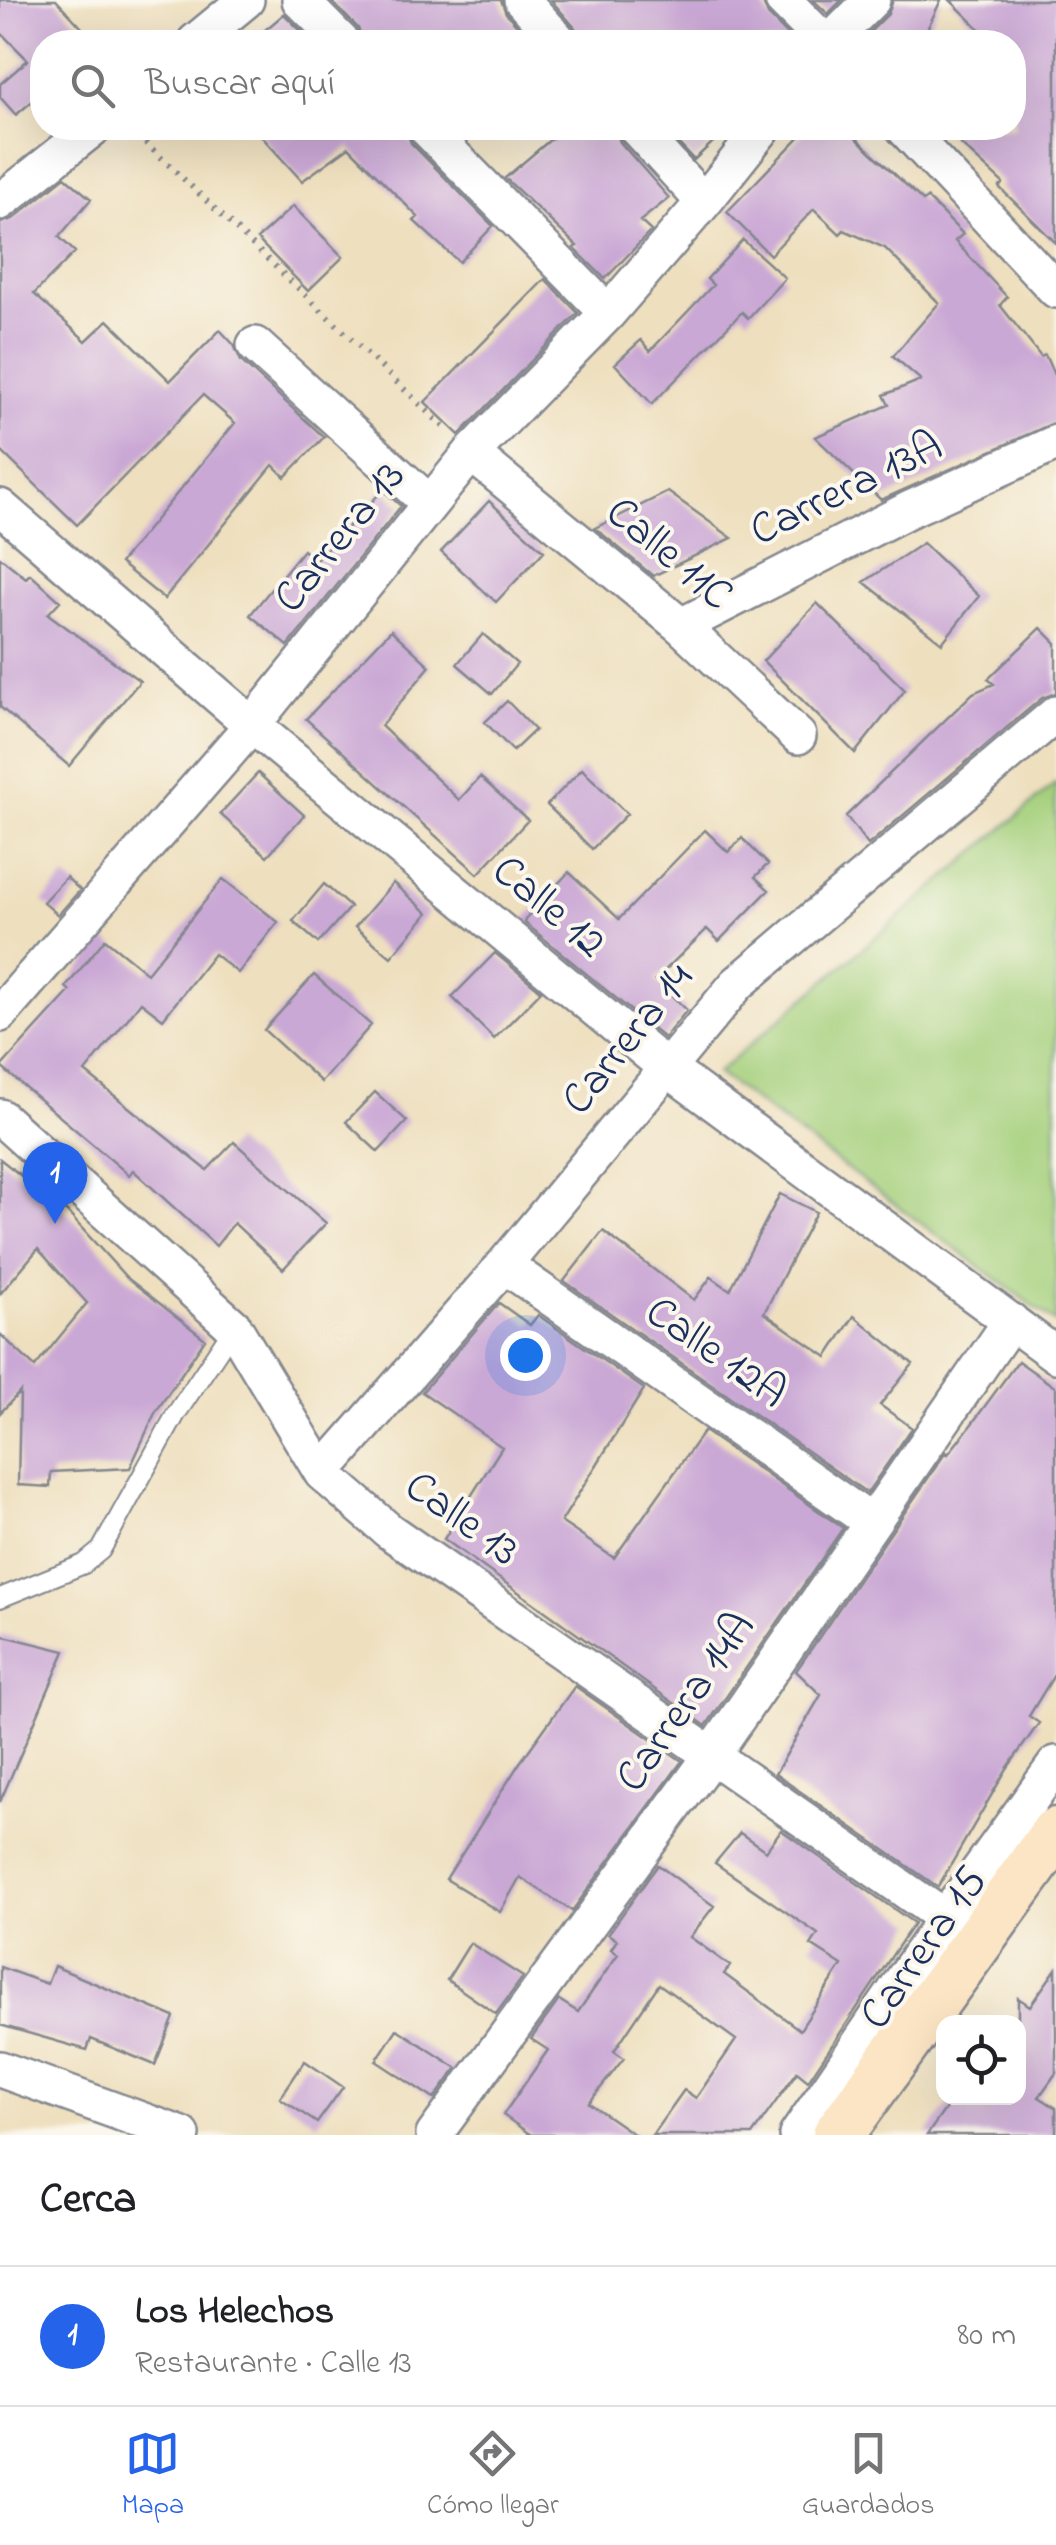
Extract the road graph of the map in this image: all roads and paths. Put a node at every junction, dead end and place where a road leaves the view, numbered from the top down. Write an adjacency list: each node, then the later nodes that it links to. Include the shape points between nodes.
1 (246, 0): 6 (street)
2 (300, 0): 7 (street)
3 (522, 0): 8 (street)
4 (782, 0): 9 (street)
5 (872, 0): 10 (street)
6 (210, 30)
7 (330, 30)
8 (549, 30)
9 (814, 30)
10 (840, 30)
11 (78, 140): 17 (street)
12 (142, 140): 23 (path)
13 (438, 140): 20 (street)
14 (647, 140): 18 (street)
15 (753, 140): 18 (street, Carrera 13)
16 (915, 140): 19 (street)
17 (0, 202)
18 (704, 202): 20 (street, Carrera 13)
19 (1056, 290)
20 (608, 313): 23 (street, Carrera 13)
21 (255, 345): 24 (street)
22 (1056, 443): 26 (street, Carrera 13A)
23 (471, 453): 24 (street, Carrera 13); 26 (street, Calle 11C)
24 (429, 502): 28 (street, Carrera 13)
25 (0, 508): 28 (street, Calle 12)
26 (682, 626): 29 (street, Calle 11C)
27 (1056, 714): 31 (street, Carrera 14, via 737,984)
28 (252, 724): 30 (street, Carrera 13); 31 (street, Calle 12)
29 (798, 736)
30 (0, 1014)
31 (668, 1069): 33 (street, Carrera 14); 34 (street, Calle 12)
32 (0, 1117): 35 (street, Calle 13)
33 (504, 1264): 37 (street, Carrera 14); 38 (street, Calle 12A)
34 (1011, 1321): 36 (street, Calle 12); 38 (street, Carrera 14A)
35 (234, 1327): 37 (street, Calle 13); 39 (lane, via 176,1414 101,1550 84,1564)
36 (1056, 1354)
37 (322, 1473): 40 (street, Calle 13, via 389,1530)
38 (871, 1522): 40 (street, Carrera 14A)
39 (0, 1598)
40 (712, 1754): 43 (street, Calle 13); 46 (street, Carrera 14A)
41 (1056, 1764): 43 (street, Carrera 15)
42 (1056, 1833): 48 (street, Carrera 15)
43 (945, 1918): 47 (street, Carrera 15)
44 (0, 2070): 45 (street)
45 (177, 2134)
46 (434, 2135)
47 (797, 2135)
48 (838, 2135)

